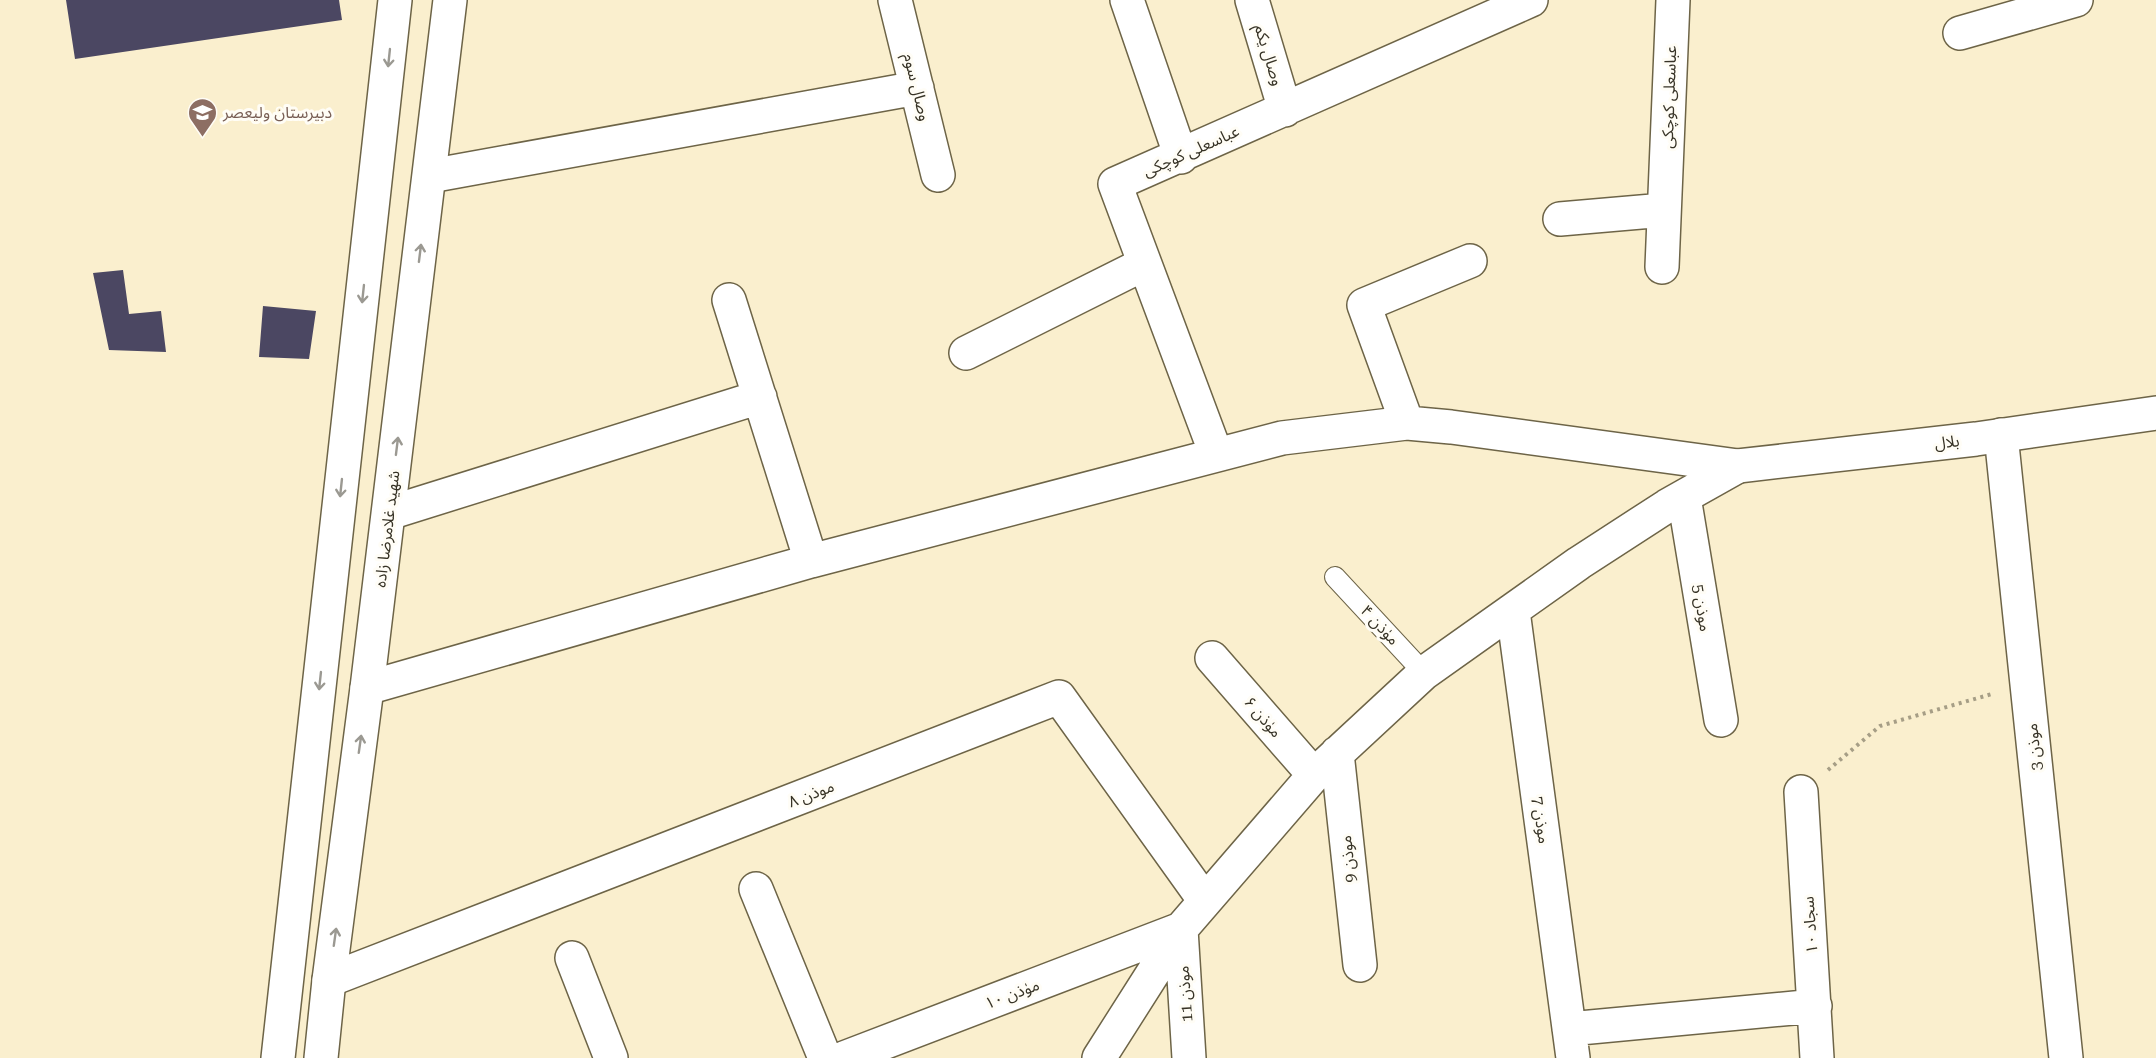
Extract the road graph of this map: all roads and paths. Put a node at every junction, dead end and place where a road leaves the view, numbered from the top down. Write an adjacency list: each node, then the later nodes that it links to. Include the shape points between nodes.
1 (395, 0): 50 (street, one-way to 50)
2 (450, 0): 15 (street, شهید غلامرضا زاده)
3 (895, 0): 11 (street, وصال سوم)
4 (1127, 0): 13 (street)
5 (1252, 0): 12 (street, وصال یکم)
6 (1531, 0): 9 (street, عباسعلی کوچکی)
7 (1673, 0): 16 (street, عباسعلی کوچکی)
8 (2076, 0): 10 (street)
9 (1483, 10): 12 (street, عباسعلی کوچکی)
10 (1960, 33)
11 (917, 88): 14 (street, وصال سوم); 15 (street)
12 (1285, 110): 13 (street, عباسعلی کوچکی)
13 (1180, 157): 19 (street, عباسعلی کوچکی, via 1115,184)
14 (938, 175)
15 (430, 176): 30 (street, شهید غلامرضا زاده, one-way to 15)
16 (1664, 210): 17 (street); 20 (street, عباسعلی کوچکی)
17 (1560, 219)
18 (1470, 261): 25 (street, via 1364,305)
19 (1144, 264): 22 (street); 27 (street, عباسعلی کوچکی)
20 (1662, 267)
21 (729, 300): 23 (street)
22 (966, 353)
23 (760, 397): 30 (street); 31 (street)
24 (2156, 413): 26 (street, بلال)
25 (1407, 423): 27 (street, via 1282,438); 28 (street)
26 (2001, 435): 28 (street, بلال); 36 (street, موذن 3)
27 (1216, 454): 31 (street)
28 (1738, 466): 29 (street)
29 (1684, 497): 33 (street, via 1579,563); 38 (street, موذن 5)
30 (389, 513): 37 (street, شهید غلامرضا زاده)
31 (811, 561): 37 (street)
32 (1335, 577): 35 (lane, موٰذن ۴)
33 (1513, 611): 35 (street); 49 (street, موذن 7)
34 (1212, 658): 40 (street, موٰذن ۶)
35 (1424, 673): 39 (street)
36 (2027, 684): 41 (path, via 1880,726); 58 (street, موذن 3)
37 (367, 688): 47 (street, شهید غلامرضا زاده, one-way to 37)
38 (1721, 720)
39 (1337, 753): 40 (street); 46 (street, موذن 9)
40 (1314, 776): 43 (street)
41 (1801, 792): 48 (street, سجاد ۱۰)
42 (756, 889): 53 (street)
43 (1205, 901): 44 (street); 47 (street, موذن ۸, via 1059,697)
44 (1181, 929): 54 (street, موٰذن ۱۰); 55 (street); 56 (street, موذن 11)
45 (572, 958): 52 (street)
46 (1360, 965)
47 (329, 980): 51 (street, شهید غلامرضا زاده)
48 (1815, 1006): 49 (street); 57 (street, سجاد ۱۰)
49 (1571, 1043)
50 (278, 1058)
51 (321, 1058)
52 (611, 1058)
53 (825, 1058)
54 (844, 1058)
55 (1099, 1058)
56 (1190, 1058)
57 (1817, 1058)
58 (2066, 1058)

